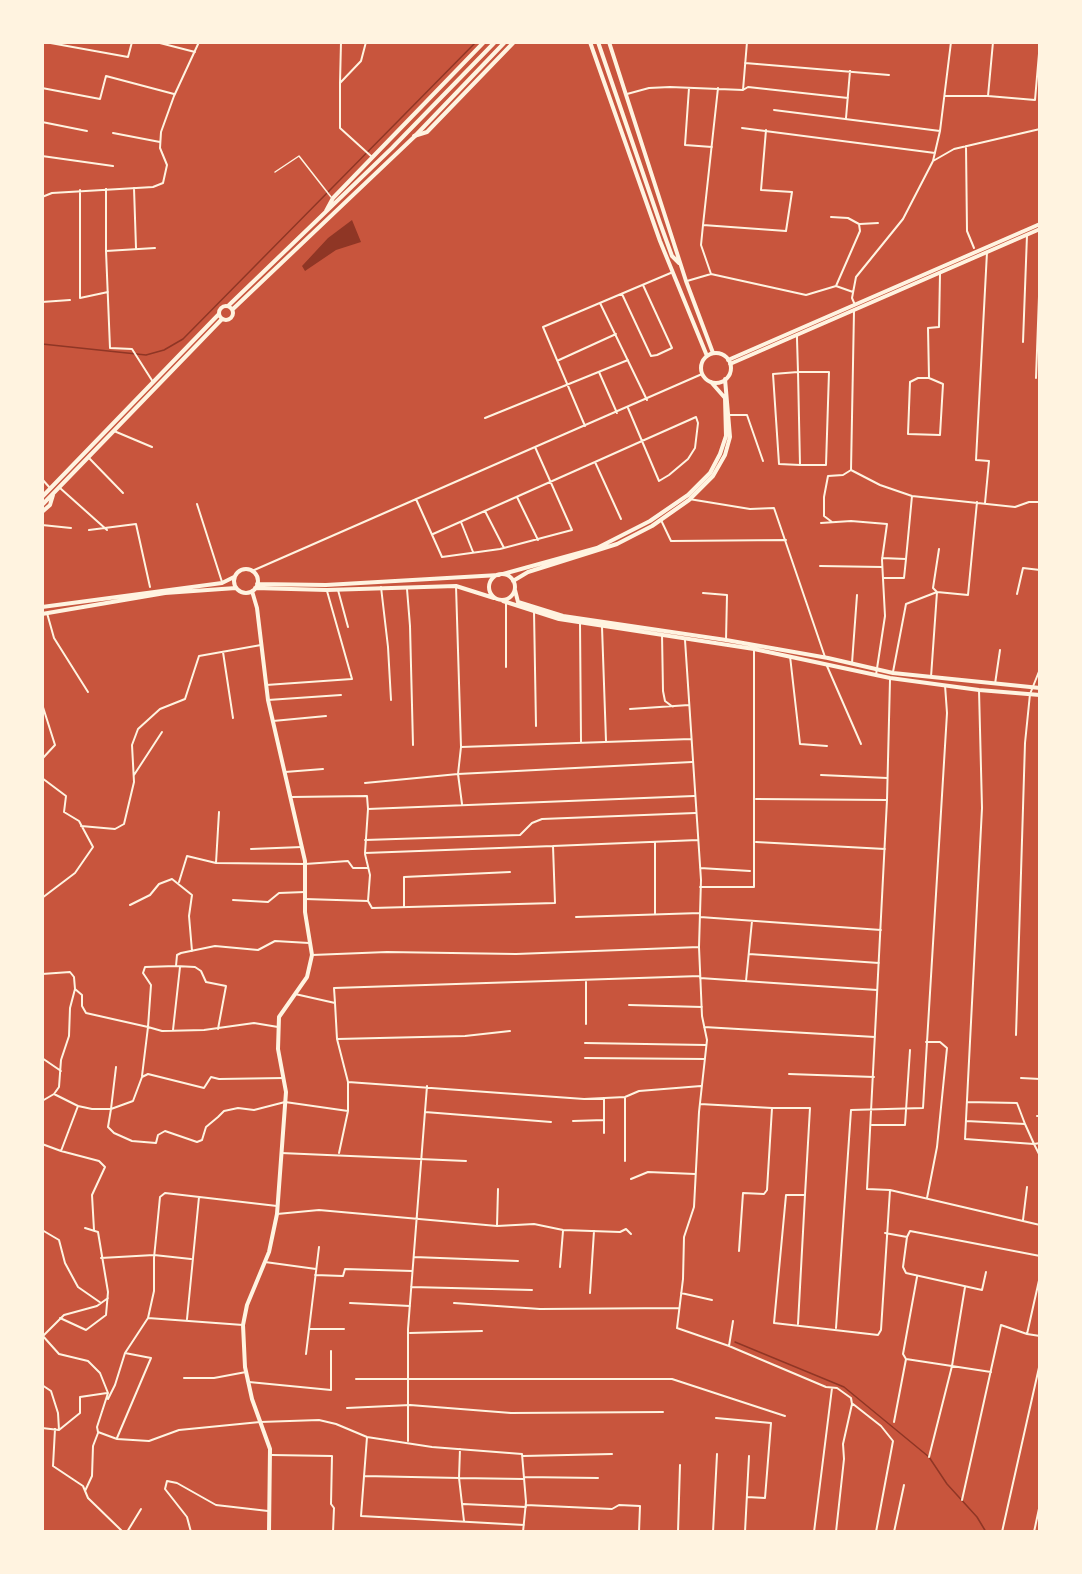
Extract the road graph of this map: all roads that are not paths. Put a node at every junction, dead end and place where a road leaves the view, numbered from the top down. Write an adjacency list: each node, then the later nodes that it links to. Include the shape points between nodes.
1 (45, 42): 2 (street, via 128,57)
2 (132, 42)
3 (156, 42): 20 (street)
4 (200, 42): 20 (street)
5 (341, 42): 24 (street)
6 (366, 42): 24 (street, via 361,61)
7 (484, 42): 49 (main road)
8 (495, 42): 58 (main road)
9 (505, 42): 19 (main road)
10 (514, 42): 18 (main road)
11 (590, 42): 74 (main road)
12 (598, 42): 71 (main road, via 672,255)
13 (609, 42): 30 (main road)
14 (747, 42): 21 (street)
15 (951, 42): 31 (street)
16 (993, 42): 32 (street)
17 (1040, 42): 32 (street, via 1035,100)
18 (509, 47): 19 (main road); 43 (main road, via 428,132)
19 (498, 49): 43 (main road)
20 (195, 52): 29 (street)
21 (745, 63): 22 (street); 28 (street)
22 (850, 71): 23 (street); 33 (street)
23 (889, 75)
24 (340, 83): 49 (street, via 340,128)
25 (689, 87): 27 (street); 30 (street, via 649,88); 46 (street, via 685,145)
26 (42, 88): 29 (street, via 100,99 106,76)
27 (718, 88): 28 (street); 46 (street)
28 (743, 90): 33 (street, via 748,87)
29 (175, 94): 44 (street)
30 (627, 94): 71 (main road)
31 (945, 96): 32 (street); 41 (street)
32 (988, 96)
33 (848, 98): 35 (street)
34 (774, 110): 35 (street)
35 (846, 118): 41 (street)
36 (42, 122): 40 (street)
37 (742, 128): 39 (street)
38 (1040, 129): 45 (street)
39 (766, 130): 47 (street); 63 (street, via 761,190 792,192 786,231)
40 (87, 131)
41 (940, 131): 47 (street)
42 (113, 133): 44 (street)
43 (414, 137): 87 (main road)
44 (160, 142): 53 (street, via 167,165 163,183)
45 (966, 146): 50 (street); 67 (street, via 967,231)
46 (712, 147): 63 (street)
47 (935, 153): 50 (street)
48 (42, 156): 51 (street)
49 (372, 156): 56 (main road)
50 (933, 161): 80 (street, via 903,219 856,277)
51 (113, 166)
52 (275, 172): 56 (lane, via 299,156)
53 (134, 188): 54 (street); 68 (street)
54 (106, 189): 55 (street); 69 (street)
55 (80, 190): 57 (street, via 51,193); 79 (street, via 80,297)
56 (331, 197): 58 (main road)
57 (42, 198)
58 (326, 212): 85 (main road)
59 (831, 217): 61 (street, via 848,218)
60 (878, 223): 61 (street)
61 (859, 224): 78 (street, via 860,231)
62 (1040, 224): 73 (main road)
63 (703, 225): 75 (street, via 700,245)
64 (1040, 229): 65 (main road)
65 (1027, 235): 70 (main road); 92 (street)
66 (155, 248): 68 (street)
67 (974, 248)
68 (136, 249): 69 (street)
69 (106, 251): 79 (street)
70 (987, 252): 73 (main road); 136 (street, via 976,460 989,461)
71 (681, 265): 76 (main road)
72 (1040, 269): 102 (street)
73 (940, 270): 86 (main road); 101 (street, via 939,327 928,328)
74 (673, 272): 77 (street); 94 (main road)
75 (711, 274): 76 (street); 78 (street, via 806,295)
76 (686, 281): 93 (main road)
77 (644, 285): 81 (street); 81 (street, via 672,348 657,356 651,356)
78 (836, 286): 80 (street)
79 (108, 292): 104 (street, via 110,348 132,349)
80 (853, 292): 86 (street)
81 (622, 294): 84 (street)
82 (70, 300): 83 (street)
83 (42, 302)
84 (600, 303): 90 (street); 95 (street, via 543,327)
85 (228, 306): 87 (main road); 88 (main road, via 221,308)
86 (854, 308): 91 (main road); 97 (main road); 121 (street)
87 (232, 309): 89 (main road, via 232,317)
88 (219, 314): 89 (main road); 104 (main road)
89 (222, 319): 113 (main road)
90 (616, 334): 95 (street); 96 (street)
91 (797, 335): 97 (main road); 99 (street)
92 (1023, 342)
93 (713, 353): 94 (main road); 97 (main road, via 722,354)
94 (707, 356): 100 (main road, via 701,364)
95 (559, 360): 106 (street)
96 (628, 360): 98 (street); 107 (street)
97 (729, 362): 103 (main road)
98 (598, 371): 106 (street); 109 (street)
99 (798, 372): 120 (street); 120 (street, via 773,374 779,464); 120 (street, via 829,372 826,465)
100 (702, 374): 105 (main road); 107 (street)
101 (929, 378): 101 (street, via 943,384 940,435 908,434 910,382)
102 (1036, 378)
103 (725, 379): 105 (main road); 110 (main road)
104 (153, 382): 125 (main road)
105 (711, 382): 132 (main road, via 725,398 726,436 710,473)
106 (568, 384): 111 (street); 112 (street)
107 (647, 400): 108 (street)
108 (628, 408): 109 (street); 114 (street)
109 (616, 413): 112 (street)
110 (729, 415): 118 (street, via 747,415); 132 (main road, via 730,437 725,455 713,476)
111 (485, 418)
112 (585, 426): 116 (street)
113 (114, 431): 115 (street); 117 (main road)
114 (642, 441): 114 (street, via 659,481 688,459 695,447 696,417); 119 (street)
115 (152, 447)
116 (535, 447): 123 (street); 133 (street)
117 (89, 458): 124 (main road); 127 (street)
118 (764, 461)
119 (595, 462): 123 (street); 141 (street)
120 (800, 465)
121 (851, 470): 129 (street); 144 (street, via 828,477 824,516)
122 (42, 479): 125 (street)
123 (550, 482): 131 (street); 151 (street, via 572,530)
124 (60, 488): 128 (main road); 149 (street)
125 (51, 489): 126 (main road)
126 (44, 492): 130 (main road)
127 (123, 493)
128 (53, 494): 138 (main road); 140 (main road, via 50,505)
129 (912, 496): 134 (street); 157 (street)
130 (42, 497)
131 (518, 497): 139 (street); 151 (street)
132 (688, 498): 142 (main road); 152 (street, via 750,509 774,508); 162 (main road, via 597,548)
133 (416, 499): 150 (street); 161 (street)
134 (977, 502): 136 (street); 176 (street, via 968,596)
135 (1040, 502): 136 (street, via 1015,507)
136 (985, 503)
137 (197, 504): 166 (street)
138 (42, 505)
139 (485, 511): 143 (street); 153 (street)
140 (42, 512)
141 (621, 519)
142 (661, 520): 152 (street, via 671,541); 165 (main road, via 601,551 528,572)
143 (461, 521): 150 (street); 155 (street)
144 (832, 522): 145 (street); 156 (street, via 888,524)
145 (821, 523)
146 (42, 525): 147 (street)
147 (71, 528)
148 (90, 530): 149 (street)
149 (107, 530): 169 (street, via 136,524)
150 (432, 534): 155 (street, via 442,557)
151 (538, 540): 153 (street)
152 (786, 540): 196 (street)
153 (504, 548): 155 (street)
154 (939, 549): 176 (street, via 933,588)
155 (473, 552)
156 (882, 558): 157 (street); 159 (street)
157 (906, 559): 164 (street, via 904,578)
158 (820, 566): 159 (street)
159 (882, 567): 164 (street)
160 (1040, 570): 178 (street, via 1023,568)
161 (252, 571): 163 (main road, via 241,570); 172 (main road, via 257,577)
162 (501, 574): 165 (main road); 173 (main road); 180 (main road, via 489,583)
163 (234, 577): 166 (main road); 171 (main road)
164 (884, 578): 201 (street, via 885,616)
165 (513, 582): 175 (main road)
166 (222, 583): 182 (main road)
167 (406, 586): 168 (main road); 170 (main road); 230 (street)
168 (456, 586): 180 (main road); 232 (street)
169 (150, 587)
170 (381, 587): 174 (main road); 216 (street)
171 (236, 588): 172 (main road, via 244,593); 184 (main road, via 165,593)
172 (255, 588): 173 (main road); 191 (main road)
173 (326, 588): 174 (main road); 206 (street, via 352,679)
174 (338, 590): 187 (street)
175 (514, 590): 181 (main road); 189 (main road, via 518,602 563,616)
176 (936, 592): 202 (street, via 906,604); 203 (street)
177 (703, 593): 190 (street, via 727,595)
178 (1017, 594)
179 (857, 595): 197 (street)
180 (494, 598): 181 (main road)
181 (505, 601): 183 (main road); 199 (street)
182 (42, 607)
183 (534, 612): 185 (main road); 224 (street)
184 (44, 613): 211 (street, via 54,639)
185 (580, 622): 186 (main road); 228 (street)
186 (602, 626): 188 (main road); 227 (street)
187 (348, 627)
188 (662, 634): 189 (main road); 219 (street, via 663,691 665,701)
189 (686, 635): 190 (main road); 192 (main road); 218 (street)
190 (726, 640): 196 (main road)
191 (261, 645): 194 (street); 206 (main road)
192 (754, 648): 195 (main road); 245 (street)
193 (1000, 650): 205 (street)
194 (223, 652): 222 (street); 239 (street, via 199,656 185,699 160,709 138,729 132,745)
195 (790, 656): 198 (main road); 231 (street, via 800,744)
196 (825, 657): 197 (main road)
197 (852, 663): 201 (main road)
198 (826, 664): 201 (main road); 229 (street)
199 (506, 667)
200 (1040, 669): 208 (street)
201 (877, 672): 202 (main road); 204 (main road)
202 (893, 673): 203 (main road); 204 (street)
203 (931, 677): 205 (main road)
204 (890, 678): 207 (main road); 241 (street)
205 (995, 684): 208 (main road)
206 (266, 685): 215 (main road)
207 (945, 685): 210 (main road); 308 (street, via 946,725)
208 (1033, 687): 209 (main road); 212 (street)
209 (1040, 688)
210 (979, 690): 212 (main road); 331 (street, via 982,808)
211 (88, 692)
212 (1030, 694): 214 (main road); 305 (street)
213 (341, 695): 215 (street)
214 (1040, 695)
215 (268, 700): 223 (main road)
216 (391, 700)
217 (42, 704): 233 (street, via 55,745)
218 (689, 705): 219 (street); 226 (street)
219 (673, 707): 220 (street)
220 (630, 709)
221 (326, 716): 223 (street)
222 (232, 718)
223 (273, 721): 236 (main road)
224 (536, 726)
225 (162, 732): 239 (street)
226 (691, 739): 227 (street); 234 (street)
227 (606, 741): 228 (street)
228 (581, 742): 232 (street)
229 (861, 744)
230 (413, 745)
231 (827, 746)
232 (461, 747): 237 (street)
233 (42, 759)
234 (692, 762): 237 (street); 243 (street)
235 (323, 769): 236 (street)
236 (285, 772): 244 (main road)
237 (458, 774): 242 (street); 247 (street)
238 (821, 775): 241 (street)
239 (134, 776): 251 (street, via 124,824 115,829)
240 (42, 778): 251 (street, via 66,796 64,812)
241 (888, 778): 246 (street)
242 (365, 783)
243 (694, 796): 247 (street); 250 (street)
244 (291, 797): 248 (street, via 367,796); 257 (main road)
245 (756, 799): 246 (street); 255 (street)
246 (887, 800): 259 (street)
247 (462, 804): 248 (street)
248 (368, 809): 252 (street)
249 (219, 812): 261 (street)
250 (695, 813): 252 (street, via 542,819 520,835); 253 (street)
251 (81, 826): 270 (street, via 93,847 87,859)
252 (365, 840): 260 (street)
253 (698, 840): 254 (street); 264 (street)
254 (655, 842): 256 (street); 276 (street)
255 (756, 842): 259 (street); 268 (street, via 753,888)
256 (553, 846): 260 (street); 275 (street, via 555,903)
257 (302, 847): 258 (street); 262 (main road)
258 (250, 849)
259 (885, 849): 280 (street)
260 (365, 853): 263 (street)
261 (216, 863): 262 (street); 267 (street, via 187,856)
262 (305, 864): 263 (street, via 348,861 353,868); 269 (main road)
263 (368, 868): 273 (street)
264 (700, 868): 265 (street); 268 (street)
265 (750, 871)
266 (510, 872): 275 (street, via 404,877)
267 (178, 883): 274 (street, via 165,880 150,895); 283 (street, via 192,895)
268 (700, 887): 277 (street)
269 (305, 892): 271 (main road); 272 (street, via 279,893 268,902)
270 (42, 898)
271 (305, 899): 273 (street); 281 (main road)
272 (233, 900)
273 (368, 901): 275 (street, via 372,908)
274 (130, 905)
275 (404, 907)
276 (655, 914): 277 (street); 278 (street)
277 (700, 915): 279 (street); 282 (street)
278 (576, 917)
279 (752, 921): 280 (street); 284 (street)
280 (881, 930): 286 (street)
281 (310, 942): 283 (street, via 275,941 258,950 215,946); 285 (main road)
282 (699, 947): 285 (street, via 516,954); 289 (street)
283 (192, 951): 287 (street, via 177,955)
284 (749, 954): 286 (street); 291 (street)
285 (312, 955): 294 (main road, via 307,977)
286 (879, 963): 293 (street)
287 (178, 966): 299 (street, via 145,967 143,973 151,985); 302 (street, via 195,967 206,982 226,986); 303 (street)
288 (42, 974): 292 (street, via 70,972)
289 (700, 977): 290 (street); 291 (street); 297 (street)
290 (586, 980): 295 (street, via 334,987); 298 (street)
291 (746, 981): 293 (street)
292 (75, 989): 299 (street, via 82,996 86,1013); 316 (street)
293 (878, 990): 306 (street)
294 (295, 994): 295 (street); 300 (main road, via 279,1017)
295 (335, 1003): 307 (street)
296 (628, 1005): 297 (street)
297 (702, 1007): 301 (street)
298 (586, 1024)
299 (148, 1027): 303 (street); 318 (street)
300 (278, 1027): 302 (street, via 254,1023); 320 (main road)
301 (704, 1027): 306 (street); 310 (street)
302 (218, 1029): 303 (street)
303 (173, 1030)
304 (510, 1031): 307 (street)
305 (1016, 1035)
306 (876, 1037): 319 (street)
307 (337, 1039): 323 (street)
308 (926, 1042): 336 (street, via 923,1108); 364 (street, via 940,1042 947,1048 937,1147)
309 (585, 1043): 310 (street)
310 (706, 1045): 314 (street)
311 (910, 1050): 336 (street)
312 (42, 1058): 316 (street)
313 (585, 1058): 314 (street)
314 (705, 1059): 325 (street)
315 (116, 1067): 335 (street)
316 (61, 1071): 326 (street)
317 (789, 1074): 319 (street)
318 (142, 1077): 320 (street, via 148,1074 204,1088 211,1077); 335 (street, via 133,1101)
319 (874, 1077): 338 (street)
320 (284, 1078): 330 (main road)
321 (1021, 1078): 322 (street)
322 (1040, 1079)
323 (348, 1082): 324 (street); 337 (street)
324 (427, 1086): 328 (street); 339 (street)
325 (701, 1086): 327 (street, via 639,1091); 332 (street)
326 (54, 1094): 329 (street); 333 (street)
327 (625, 1097): 328 (street); 356 (street)
328 (604, 1098): 340 (street)
329 (42, 1101)
330 (285, 1102): 335 (street, via 254,1110 224,1111 206,1127 198,1142 165,1131 158,1135 156,1143 132,1141 108,1127); 337 (street); 351 (main road)
331 (967, 1102): 342 (street); 344 (street, via 1017,1103)
332 (700, 1104): 334 (street); 357 (street)
333 (78, 1106): 335 (street); 350 (street)
334 (772, 1108): 362 (street, via 810,1108); 380 (street, via 767,1190 764,1194 743,1193)
335 (111, 1109)
336 (906, 1109): 338 (street); 345 (street, via 905,1125)
337 (348, 1111): 352 (street)
338 (873, 1111): 345 (street); 417 (street, via 851,1110)
339 (425, 1112): 343 (street); 354 (street)
340 (604, 1120): 341 (street); 346 (street)
341 (573, 1121)
342 (966, 1121): 344 (street); 349 (street, via 965,1139)
343 (551, 1122)
344 (1025, 1124): 349 (street)
345 (872, 1125): 361 (street, via 867,1189)
346 (604, 1133)
347 (1040, 1143): 349 (street)
348 (42, 1144): 350 (street)
349 (1034, 1144): 353 (street)
350 (61, 1151): 374 (street, via 99,1161 105,1167 92,1195)
351 (281, 1153): 352 (street); 365 (main road)
352 (339, 1154): 354 (street)
353 (1040, 1156)
354 (422, 1159): 355 (street); 367 (street)
355 (466, 1161)
356 (625, 1161)
357 (695, 1173): 358 (street, via 648,1172); 399 (street, via 694,1207 684,1237)
358 (631, 1179)
359 (1027, 1187): 368 (street)
360 (498, 1190): 370 (street)
361 (890, 1190): 364 (street); 376 (street)
362 (805, 1196): 414 (street); 414 (street, via 786,1195 774,1323)
363 (199, 1197): 365 (street); 381 (street, via 165,1193 160,1197); 385 (street)
364 (927, 1198): 368 (street)
365 (277, 1206): 366 (main road)
366 (277, 1214): 367 (street, via 308,1209); 387 (main road)
367 (418, 1218): 370 (street); 383 (street)
368 (1023, 1220): 369 (street)
369 (1040, 1224)
370 (497, 1226): 373 (street, via 534,1224)
371 (85, 1228): 374 (street)
372 (42, 1230): 402 (street, via 59,1240 65,1263 78,1287)
373 (563, 1230): 375 (street); 388 (street)
374 (94, 1231): 384 (street, via 98,1232)
375 (594, 1231): 377 (street, via 626,1229); 398 (street)
376 (885, 1233): 378 (street); 417 (street, via 878,1335)
377 (631, 1234)
378 (907, 1237): 382 (street, via 910,1231); 393 (street, via 904,1271)
379 (319, 1247): 389 (street)
380 (739, 1251)
381 (154, 1254): 384 (street); 385 (street); 410 (street, via 154,1291)
382 (1040, 1256)
383 (414, 1257): 386 (street); 390 (street)
384 (101, 1258): 400 (street)
385 (192, 1259): 411 (street)
386 (518, 1261)
387 (265, 1262): 389 (street); 413 (main road)
388 (560, 1267)
389 (316, 1269): 392 (street)
390 (412, 1271): 392 (street, via 345,1269 343,1276); 395 (street)
391 (986, 1272): 396 (street, via 982,1290)
392 (315, 1275): 415 (street)
393 (918, 1275): 396 (street); 427 (street, via 903,1354)
394 (1040, 1276): 405 (street)
395 (411, 1287): 397 (street); 407 (street)
396 (965, 1287): 429 (street)
397 (532, 1290)
398 (590, 1293)
399 (681, 1293): 401 (street); 408 (street)
400 (108, 1298): 402 (street); 409 (street, via 106,1315 87,1330)
401 (712, 1300)
402 (101, 1303): 409 (street)
403 (350, 1303): 407 (street)
404 (454, 1303): 408 (street, via 540,1309)
405 (1034, 1304): 406 (street); 420 (street)
406 (1040, 1305)
407 (410, 1306): 419 (street)
408 (679, 1308): 423 (street, via 676,1328)
409 (60, 1318): 421 (street)
410 (148, 1318): 411 (street); 425 (street)
411 (187, 1321): 413 (street)
412 (733, 1321): 423 (street)
413 (243, 1325): 430 (main road)
414 (798, 1325): 417 (street)
415 (309, 1329): 416 (street); 426 (street)
416 (344, 1329)
417 (836, 1330)
418 (482, 1331): 419 (street)
419 (410, 1333): 434 (street)
420 (1027, 1334): 422 (street); 431 (street, via 1001,1325)
421 (42, 1335): 438 (street, via 59,1354 88,1361 100,1373)
422 (1040, 1336)
423 (729, 1346): 437 (street)
424 (331, 1351): 435 (street, via 331,1390)
425 (125, 1353): 439 (street); 453 (street, via 151,1359)
426 (306, 1354)
427 (906, 1359): 429 (street); 447 (street)
428 (1040, 1364): 491 (street)
429 (952, 1366): 431 (street); 461 (street)
430 (246, 1372): 432 (street); 435 (main road)
431 (991, 1372): 470 (street)
432 (184, 1378)
433 (356, 1379): 434 (street)
434 (409, 1379): 441 (street); 444 (street, via 672,1379)
435 (249, 1382): 446 (main road)
436 (42, 1385): 450 (street, via 51,1390)
437 (832, 1388): 440 (street, via 844,1392); 487 (street)
438 (108, 1393): 439 (street); 450 (street, via 80,1397 80,1413)
439 (106, 1402): 451 (street)
440 (852, 1404): 488 (street, via 843,1444); 489 (street, via 881,1425 893,1441)
441 (410, 1405): 442 (street); 443 (street, via 511,1413); 454 (street)
442 (348, 1408)
443 (663, 1412)
444 (785, 1416)
445 (716, 1418): 469 (street, via 771,1423 765,1498)
446 (260, 1422): 452 (street, via 319,1420); 453 (street, via 178,1430 149,1441); 458 (main road)
447 (894, 1422)
448 (42, 1428): 449 (street)
449 (55, 1429): 450 (street); 468 (street, via 53,1466)
450 (59, 1430)
451 (98, 1432): 453 (street); 468 (street, via 93,1446 92,1476)
452 (367, 1437): 454 (street); 463 (street)
453 (117, 1439)
454 (408, 1443): 455 (street)
455 (460, 1449): 459 (street); 464 (street)
456 (612, 1454): 459 (street)
457 (717, 1454): 485 (street)
458 (271, 1455): 475 (main road); 481 (street, via 332,1456)
459 (523, 1456): 465 (street)
460 (749, 1456): 469 (street)
461 (929, 1457)
462 (680, 1465): 484 (street)
463 (363, 1476): 464 (street); 476 (street, via 361,1516)
464 (459, 1478): 465 (street); 471 (street)
465 (524, 1478): 466 (street); 473 (street)
466 (598, 1478)
467 (904, 1485): 490 (street)
468 (85, 1491): 478 (street)
469 (747, 1497): 486 (street)
470 (962, 1500)
471 (462, 1504): 473 (street); 476 (street)
472 (1040, 1504): 492 (street)
473 (526, 1506): 477 (street); 483 (street, via 640,1506)
474 (141, 1509): 478 (street)
475 (270, 1511): 479 (street, via 216,1505 167,1481 165,1489 187,1517); 480 (main road)
476 (465, 1522): 477 (street)
477 (524, 1526): 482 (street)
478 (125, 1532)
479 (191, 1532)
480 (269, 1532)
481 (333, 1532)
482 (524, 1532)
483 (639, 1532)
484 (678, 1532)
485 (713, 1532)
486 (745, 1532)
487 (814, 1532)
488 (836, 1532)
489 (876, 1532)
490 (894, 1532)
491 (1002, 1532)
492 (1034, 1532)

